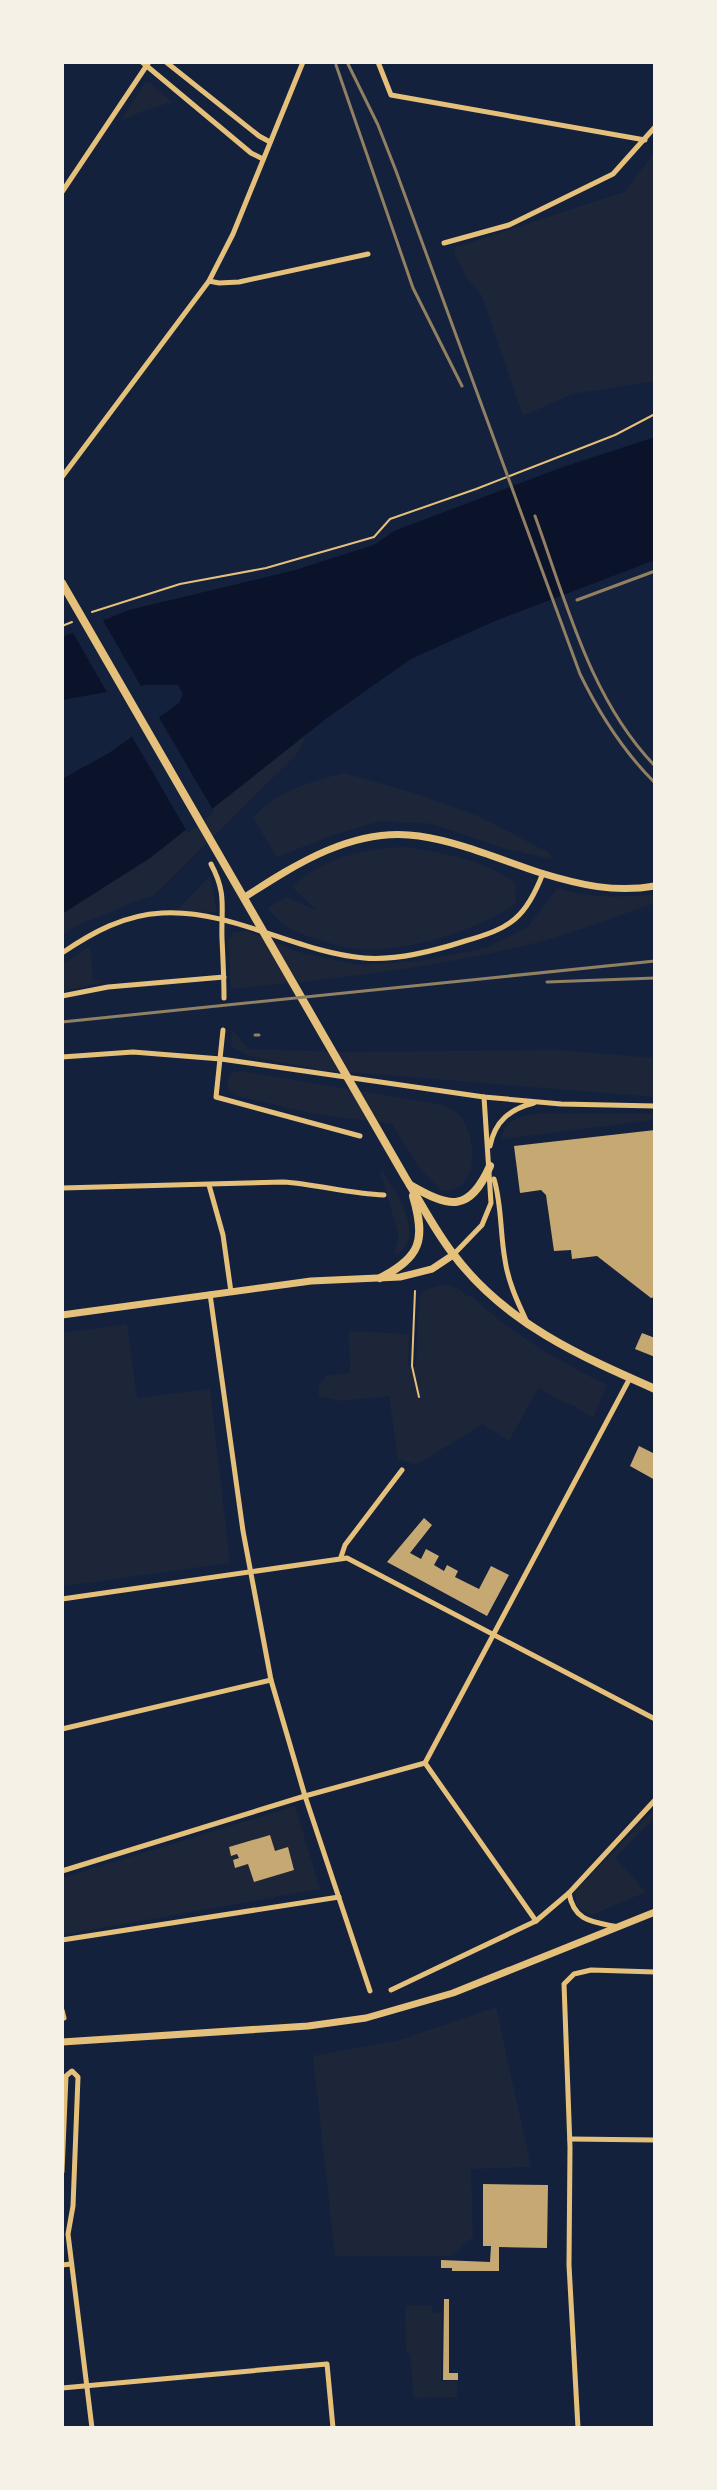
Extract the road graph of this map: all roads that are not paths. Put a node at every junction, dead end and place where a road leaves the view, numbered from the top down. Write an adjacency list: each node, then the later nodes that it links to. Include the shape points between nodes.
1 (303, 62): 7 (street)
2 (378, 62): 6 (street, via 391,95)
3 (146, 63): 8 (street); 9 (street)
4 (168, 63): 7 (street)
5 (655, 127): 6 (street)
6 (645, 140): 10 (street, via 613,174 509,225)
7 (270, 142): 8 (street)
8 (263, 159): 12 (street)
9 (62, 192)
10 (444, 243)
11 (368, 254): 12 (street, via 239,282)
12 (209, 281): 13 (street)
13 (62, 477)
14 (62, 583): 18 (main road)
15 (211, 864): 19 (street, via 222,889)
16 (543, 873): 17 (street, via 614,890); 18 (street, via 446,842 373,836 344,844); 19 (street, via 529,906 505,926 389,958 335,954)
17 (655, 886)
18 (245, 897): 33 (main road)
19 (223, 920): 20 (street, via 161,913 101,927); 21 (street)
20 (62, 953)
21 (224, 977): 22 (street); 23 (street)
22 (62, 996)
23 (224, 998)
24 (223, 1030): 26 (street)
25 (62, 1057): 26 (street, via 133,1052)
26 (221, 1059): 27 (street); 30 (street, via 216,1097)
27 (484, 1097): 28 (street); 31 (street)
28 (540, 1102): 29 (street); 31 (street, via 503,1117)
29 (655, 1106)
30 (360, 1136)
31 (489, 1155): 32 (street)
32 (490, 1166): 33 (main road, via 475,1193 456,1203 437,1200); 37 (street, via 489,1210 475,1234); 42 (street, via 505,1263)
33 (407, 1181): 37 (main road); 38 (main road, via 420,1221 417,1248 404,1265)
34 (209, 1185): 35 (street); 36 (street, via 313,1183); 39 (street)
35 (62, 1188)
36 (384, 1195)
37 (453, 1255): 38 (street, via 422,1272); 42 (main road)
38 (380, 1278): 39 (street)
39 (231, 1292): 40 (street)
40 (210, 1294): 41 (street); 47 (street)
41 (62, 1315)
42 (530, 1327): 43 (main road)
43 (630, 1378): 44 (main road); 49 (street)
44 (655, 1389)
45 (402, 1470): 46 (street)
46 (341, 1557): 47 (street); 49 (street)
47 (250, 1571): 48 (street); 50 (street)
48 (62, 1599)
49 (494, 1634): 51 (street); 53 (street)
50 (271, 1680): 52 (street); 54 (street)
51 (655, 1719)
52 (62, 1729)
53 (425, 1763): 54 (street); 60 (street)
54 (305, 1796): 56 (street); 58 (street)
55 (655, 1800): 57 (street)
56 (62, 1871)
57 (569, 1893): 60 (street); 61 (street, via 571,1908 585,1920)
58 (339, 1897): 62 (street); 65 (street)
59 (655, 1912): 61 (street)
60 (536, 1921): 64 (street)
61 (619, 1927): 68 (street, via 453,1993 366,2018)
62 (62, 1940)
63 (655, 1972): 69 (street, via 591,1970 574,1974 564,1984)
64 (391, 1990)
65 (370, 1991)
66 (62, 2010): 67 (street)
67 (64, 2018)
68 (62, 2042)
69 (570, 2139): 70 (street); 80 (street, via 569,2265)
70 (655, 2140)
71 (62, 2172): 73 (street, via 66,2076 72,2071 78,2077 73,2206)
72 (62, 2224): 73 (street)
73 (65, 2234): 74 (street)
74 (71, 2264): 75 (street); 76 (street)
75 (62, 2265)
76 (86, 2387): 77 (street); 78 (street); 79 (street, via 327,2364)
77 (62, 2388)
78 (92, 2428)
79 (333, 2428)
80 (578, 2428)

